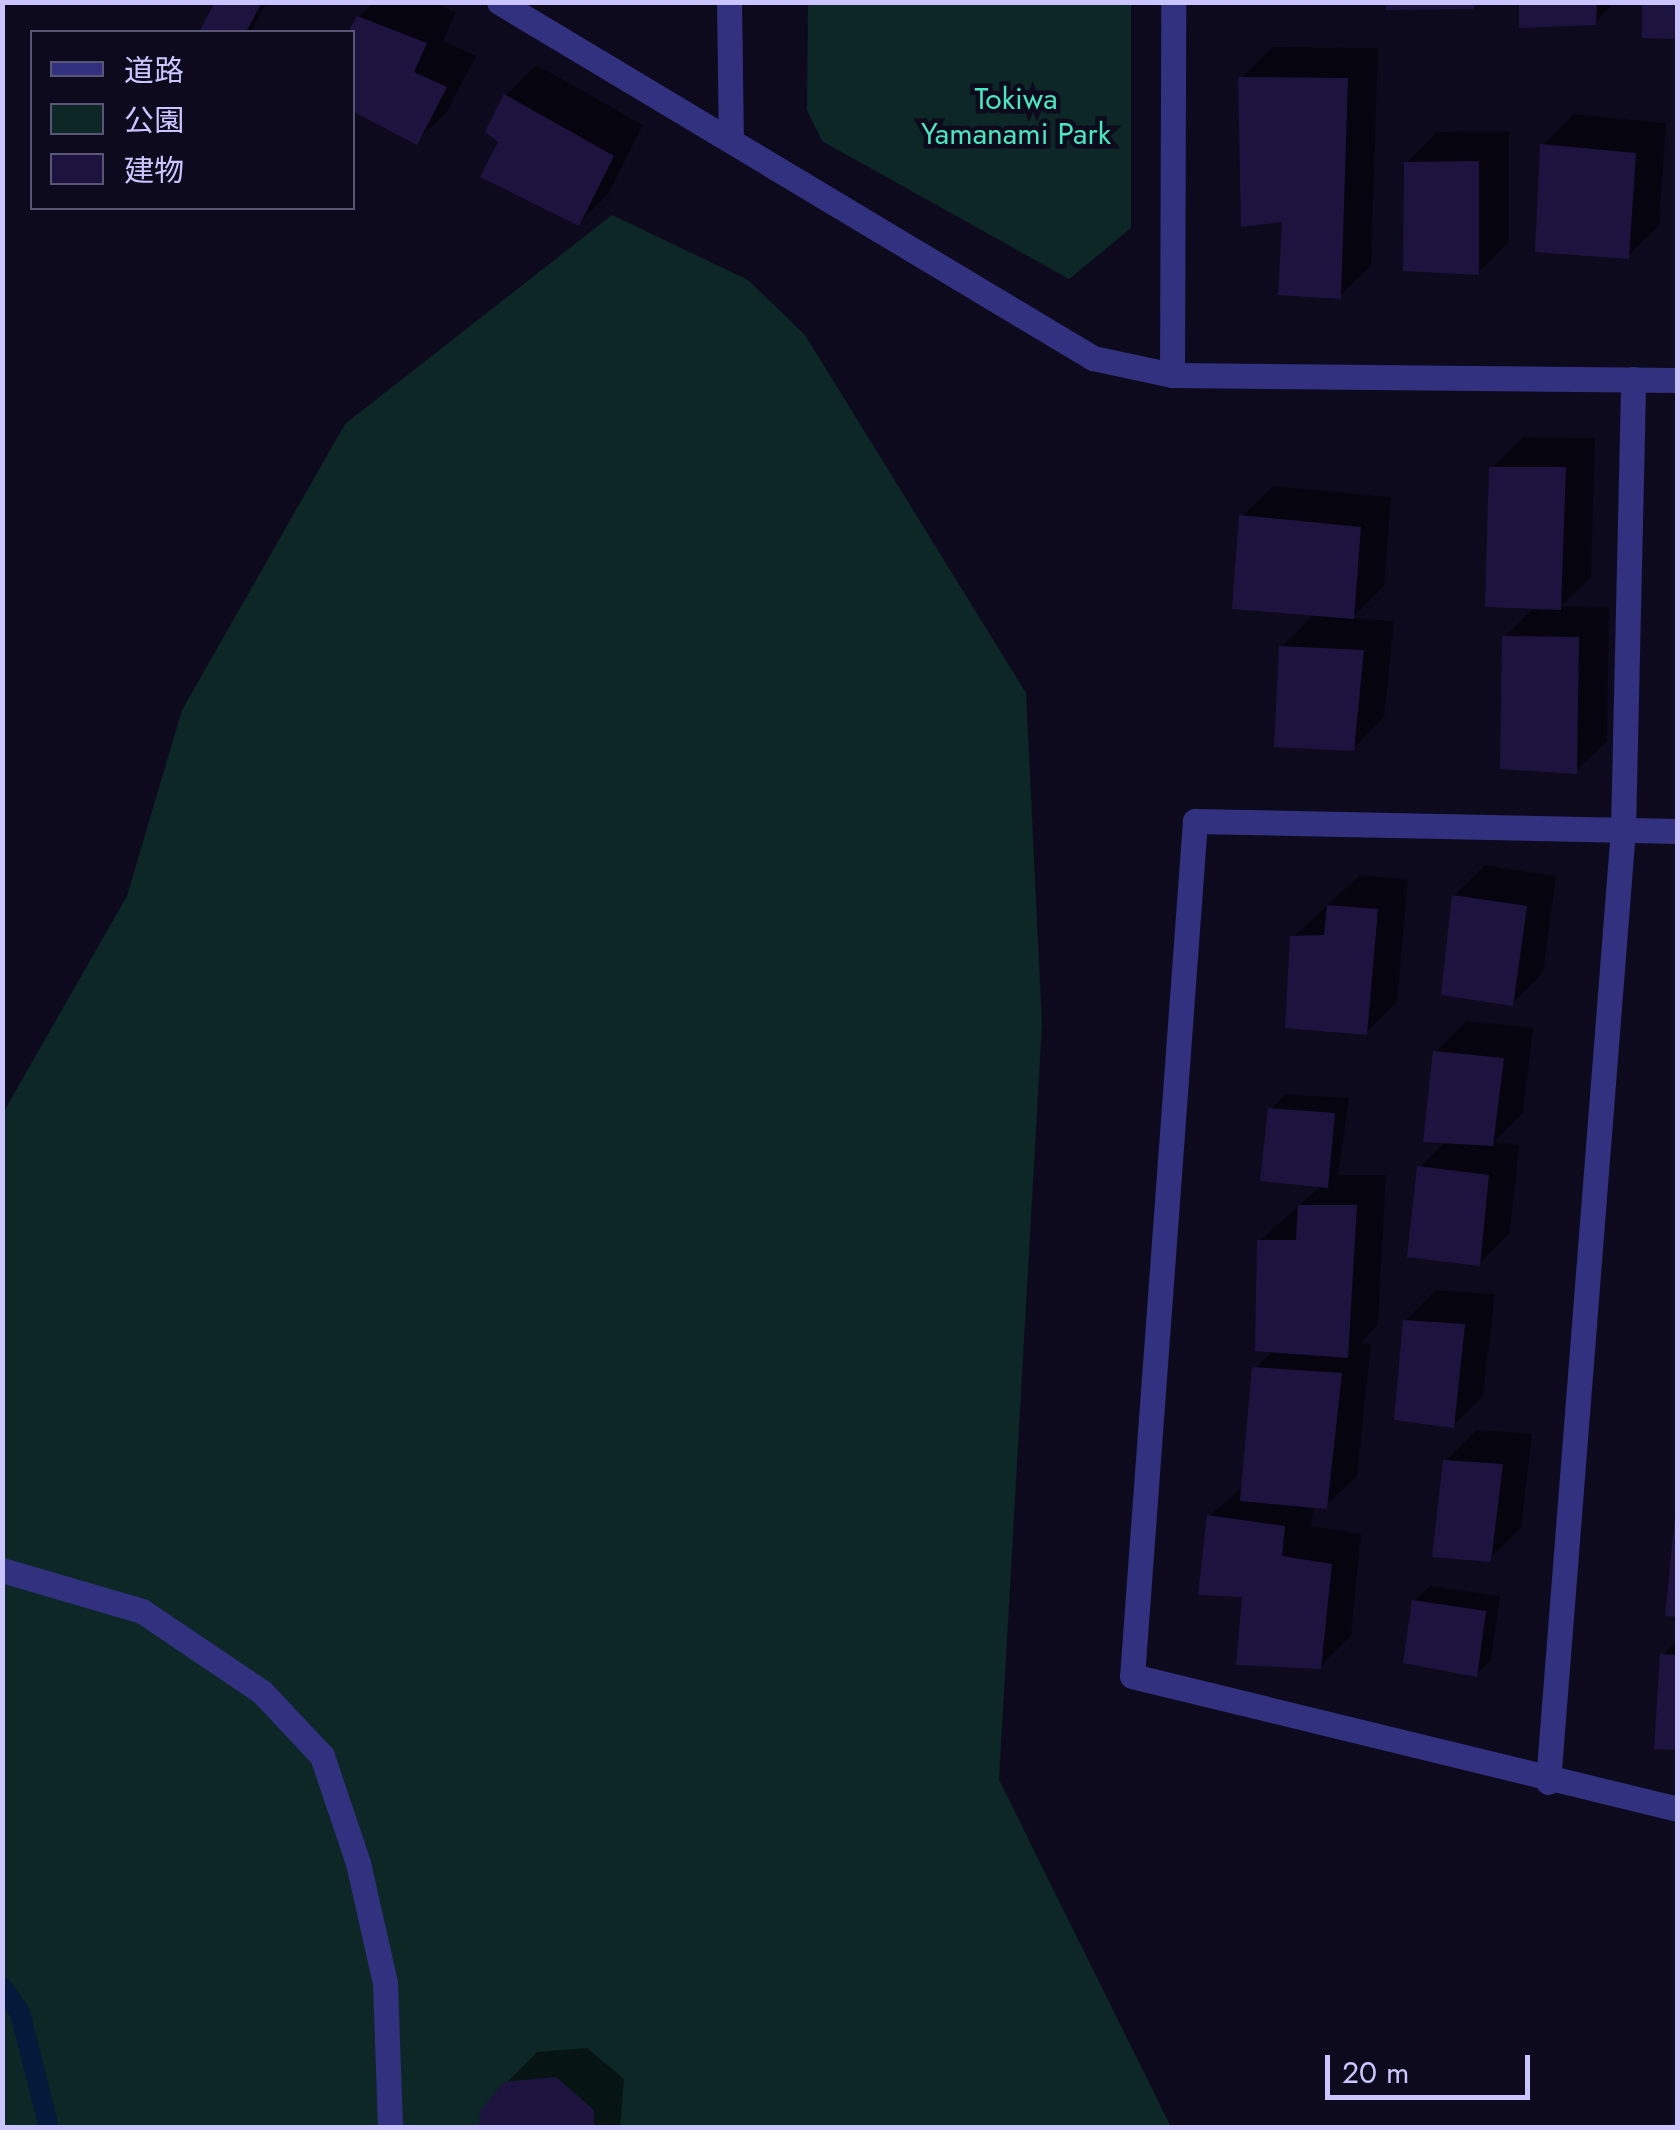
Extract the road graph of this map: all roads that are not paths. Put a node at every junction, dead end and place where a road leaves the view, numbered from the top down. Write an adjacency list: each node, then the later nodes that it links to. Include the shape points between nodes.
1 (499, 2): 4 (street)
2 (729, 2): 4 (street)
3 (1174, 2): 5 (street)
4 (731, 139): 5 (street, via 1093,358)
5 (1172, 376): 6 (street)
6 (1632, 379): 7 (street); 8 (street)
7 (1678, 380)
8 (1623, 830): 9 (street); 11 (street); 11 (street, via 1195,821 1132,1676)
9 (1678, 831)
10 (2, 1570): 13 (street, via 142,1611 262,1692 322,1756 358,1863 385,1983)
11 (1548, 1782): 12 (street)
12 (1678, 1809)
13 (390, 2128)

